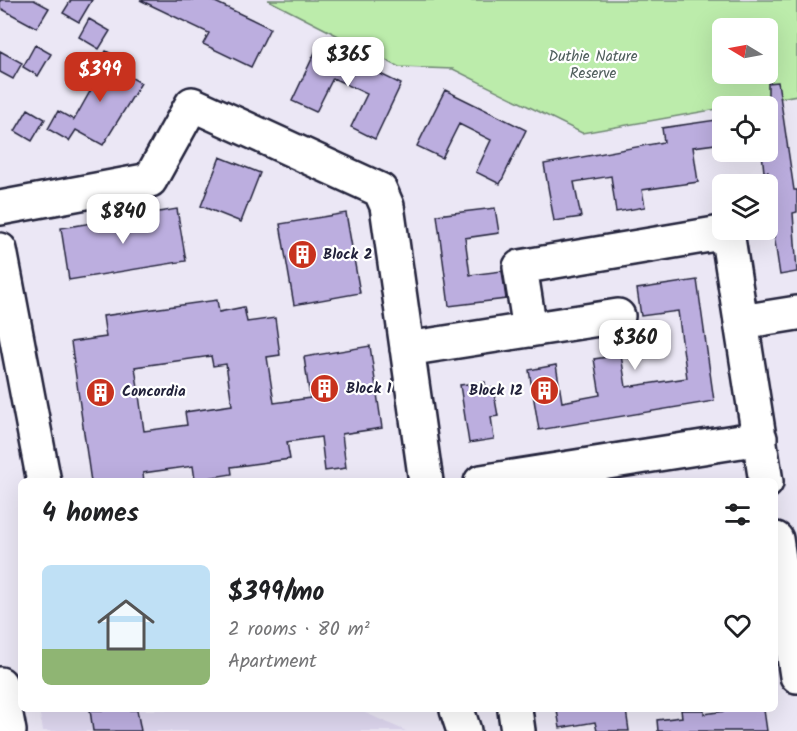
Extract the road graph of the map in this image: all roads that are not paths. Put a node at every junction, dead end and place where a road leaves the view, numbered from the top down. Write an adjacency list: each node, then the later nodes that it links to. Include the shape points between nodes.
1 (0, 208): 7 (street, via 150,180 192,104 380,190 387,206)
2 (0, 250): 9 (street)
3 (797, 313): 5 (street)
4 (618, 316): 6 (street)
5 (741, 322): 6 (street, via 727,232 520,267); 8 (street)
6 (530, 330): 7 (street)
7 (407, 350): 10 (street)
8 (760, 438): 11 (street); 12 (street)
9 (43, 478)
10 (425, 478)
11 (506, 478)
12 (765, 478)
13 (778, 552): 14 (street)
14 (787, 613): 15 (street)
15 (797, 676)
16 (0, 684): 20 (street)
17 (455, 712): 21 (street)
18 (456, 712): 22 (street)
19 (514, 712): 23 (street)
20 (9, 731)
21 (453, 731)
22 (464, 731)
23 (518, 731)

